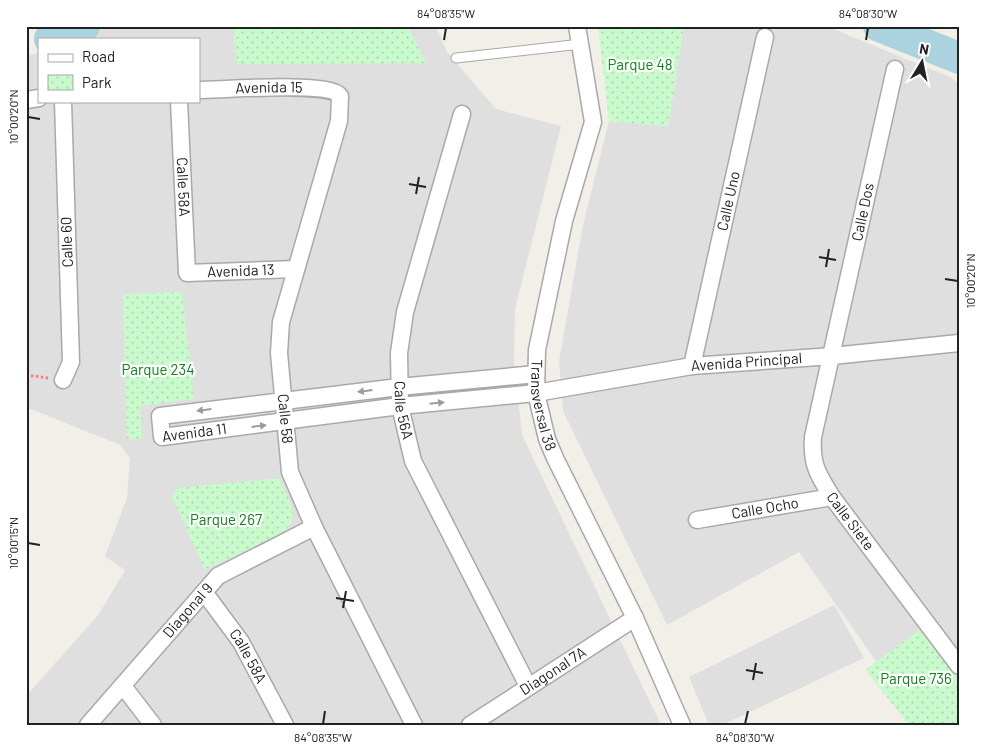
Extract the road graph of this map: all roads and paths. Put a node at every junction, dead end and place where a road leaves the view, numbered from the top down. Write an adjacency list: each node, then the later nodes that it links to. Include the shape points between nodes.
1 (579, 34): 3 (lane); 15 (street, Transversal 38, via 593,122 564,221 536,350)
2 (765, 37): 14 (street, Calle Uno)
3 (456, 58)
4 (895, 69): 13 (street, Calle Dos)
5 (200, 90): 6 (street, Avenida 15, via 308,87)
6 (338, 92): 10 (street, Calle 58, via 341,102 339,121)
7 (64, 102): 16 (street, Calle 60, via 71,362)
8 (179, 102): 11 (street, Calle 58A)
9 (462, 114): 17 (street, Calle 56A, via 405,312 399,353)
10 (295, 269): 11 (street, Avenida 13); 19 (street, Calle 58, via 281,322)
11 (187, 273)
12 (959, 343): 13 (street, Avenida Principal)
13 (832, 356): 14 (street, Avenida Principal); 22 (street, Calle Siete, via 813,437 812,456 818,476)
14 (692, 366): 18 (street, Avenida Principal)
15 (536, 374): 17 (street, Avenida 11); 18 (street, Transversal 38)
16 (63, 380)
17 (399, 387): 19 (street, Avenida 11, one-way to 19); 20 (street, Calle 56A)
18 (536, 393): 20 (street, Avenida 11, one-way to 18); 26 (street, Transversal 38, via 555,458)
19 (282, 401): 21 (street, Calle 58); 21 (street, Avenida 11, one-way to 21, via 160,416 162,437)
20 (400, 406): 21 (street, Avenida 11); 29 (street, Calle 56A, via 413,461)
21 (285, 422): 24 (street, Calle 58, via 290,472)
22 (832, 497): 23 (street, Calle Ocho); 27 (street, Calle Siete)
23 (697, 520)
24 (314, 527): 25 (street, Diagonal 9, via 218,576); 33 (street, Calle 58)
25 (204, 592): 28 (street, Diagonal 9); 32 (street, Calle 58A, via 241,642)
26 (635, 618): 29 (street, Diagonal 7A); 35 (street, Transversal 38)
27 (959, 666)
28 (123, 686): 30 (street, Diagonal 9); 31 (street)
29 (528, 686): 34 (street, Diagonal 7A)
30 (88, 725)
31 (153, 725)
32 (285, 725)
33 (414, 725)
34 (470, 725)
35 (682, 725)

